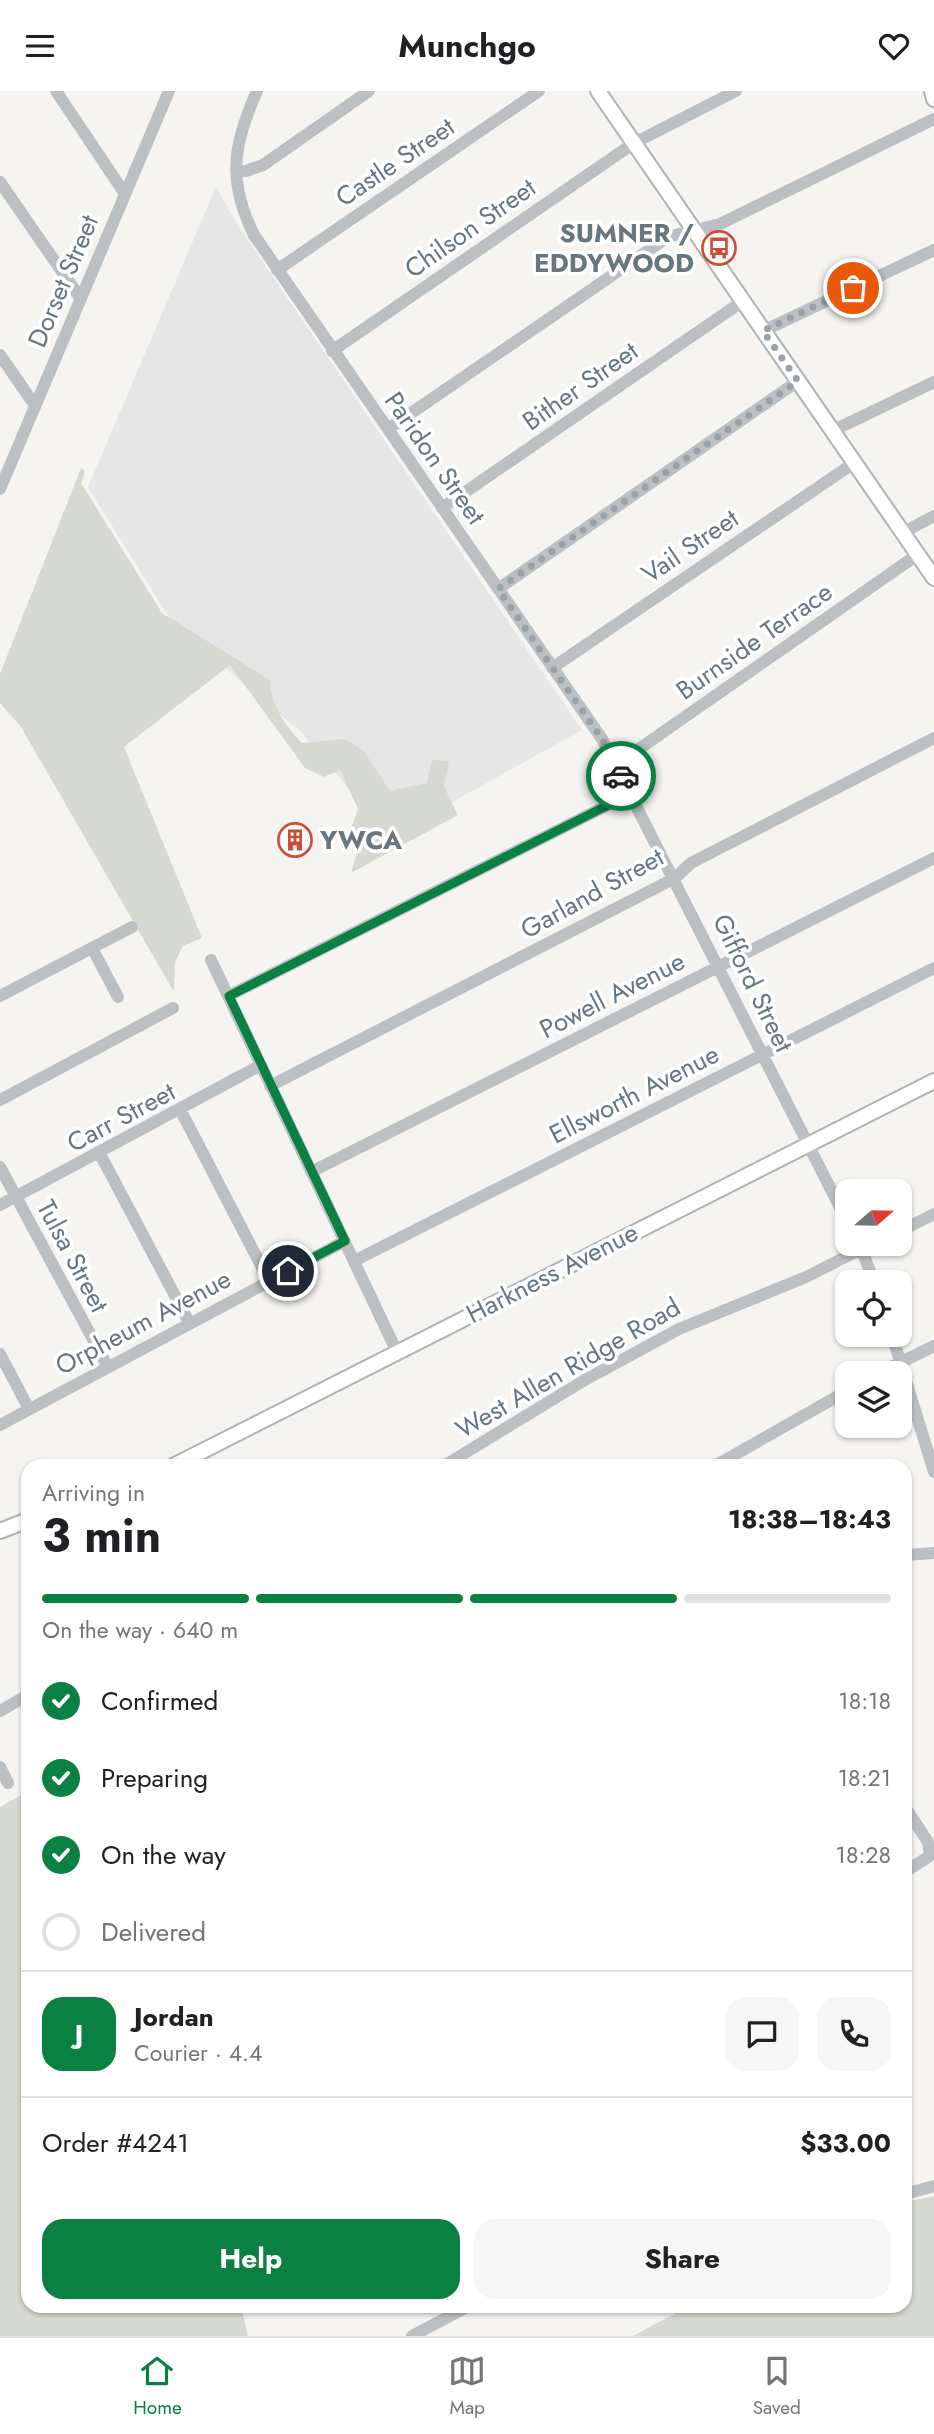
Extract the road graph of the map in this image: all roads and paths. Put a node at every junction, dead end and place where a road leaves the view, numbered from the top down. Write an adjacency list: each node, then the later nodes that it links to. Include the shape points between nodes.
1 (56, 91): 14 (street)
2 (169, 91): 14 (street, Dorset Street)
3 (257, 91): 12 (street, Paridon Street, via 237,142)
4 (369, 91): 12 (street, via 259,167)
5 (539, 91): 17 (street, Castle Street)
6 (598, 91): 11 (main road)
7 (736, 91): 11 (street, Chilson Street)
8 (932, 91): 9 (main road)
9 (934, 99)
10 (934, 119): 15 (street, via 720,224)
11 (634, 143): 15 (main road); 21 (street, Chilson Street)
12 (236, 169): 17 (street, Paridon Street, via 244,216)
13 (0, 182): 18 (street)
14 (125, 194): 18 (street, Dorset Street)
15 (694, 229): 19 (main road); 26 (street, via 668,237)
16 (934, 250): 20 (street)
17 (277, 270): 21 (street, Paridon Street)
18 (81, 299): 25 (street, Dorset Street)
19 (743, 301): 20 (main road); 30 (street, Bither Street)
20 (763, 331): 23 (main road)
21 (332, 351): 26 (street, Paridon Street)
22 (2, 362): 25 (street)
23 (798, 381): 27 (main road); 35 (street)
24 (934, 382): 27 (street)
25 (34, 404): 29 (street, Dorset Street)
26 (388, 429): 30 (street, Paridon Street)
27 (832, 431): 28 (main road)
28 (854, 463): 32 (main road); 36 (street, Vail Street)
29 (2, 482)
30 (442, 508): 35 (street, Paridon Street)
31 (934, 516): 32 (street)
32 (902, 533): 33 (main road)
33 (918, 555): 34 (main road); 38 (street, Burnside Terrace)
34 (934, 578)
35 (498, 589): 36 (street, Paridon Street)
36 (552, 668): 38 (street, Paridon Street)
37 (934, 738): 41 (street, Garland Street, via 691,863)
38 (616, 765): 39 (street, Gifford Street)
39 (630, 794): 41 (street, Gifford Street); 48 (street)
40 (934, 858): 45 (street, Powell Avenue)
41 (675, 878): 45 (street, Gifford Street); 54 (street, Garland Street)
42 (132, 927): 43 (street)
43 (92, 948): 47 (street); 49 (street)
44 (211, 960): 48 (street)
45 (719, 965): 51 (street, Gifford Street); 60 (street, Powell Avenue)
46 (934, 968): 51 (street, Ellsworth Avenue)
47 (0, 996)
48 (229, 996): 52 (street)
49 (118, 997)
50 (173, 1008): 55 (street)
51 (763, 1054): 57 (street, Gifford Street); 68 (street, Ellsworth Avenue)
52 (261, 1065): 54 (street); 56 (street, Carr Street)
53 (934, 1081): 57 (main road, Harkness Avenue)
54 (270, 1086): 60 (street)
55 (0, 1101)
56 (181, 1111): 58 (street, Carr Street); 69 (street)
57 (809, 1144): 62 (street, Gifford Street); 73 (main road, Harkness Avenue)
58 (100, 1154): 61 (street, Carr Street); 70 (street)
59 (0, 1167): 61 (street, Tulsa Street)
60 (311, 1172): 66 (street)
61 (16, 1197): 63 (street, Carr Street); 76 (street, Tulsa Street)
62 (835, 1197)
63 (0, 1205)
64 (934, 1214): 65 (street)
65 (912, 1225)
66 (345, 1241): 68 (street); 69 (street, Orpheum Avenue)
67 (843, 1257): 82 (street, West Allen Ridge Road, via 668,1335)
68 (354, 1261): 73 (street)
69 (268, 1281): 70 (street, Orpheum Avenue)
70 (190, 1324): 76 (street, Orpheum Avenue)
71 (934, 1346): 75 (street)
72 (895, 1347): 75 (street)
73 (397, 1352): 81 (main road, Harkness Avenue)
74 (0, 1354): 79 (street)
75 (899, 1361)
76 (108, 1367): 79 (street, Orpheum Avenue)
77 (835, 1398): 83 (street)
78 (912, 1402): 84 (street)
79 (29, 1409): 80 (street, Orpheum Avenue)
80 (0, 1425)
81 (187, 1459)
82 (456, 1459)
83 (727, 1459)
84 (934, 1472)
85 (21, 1523): 86 (main road)
86 (0, 1531)
87 (934, 1553): 88 (street)
88 (912, 1555)
89 (21, 1699): 90 (street)
90 (0, 1711)
91 (0, 1767): 92 (street)
92 (8, 1783)
93 (912, 1818): 94 (street)
94 (932, 1854): 95 (street)
95 (912, 1868)
96 (934, 2186): 97 (street)
97 (912, 2192)
98 (456, 2313): 99 (street)
99 (412, 2336)

